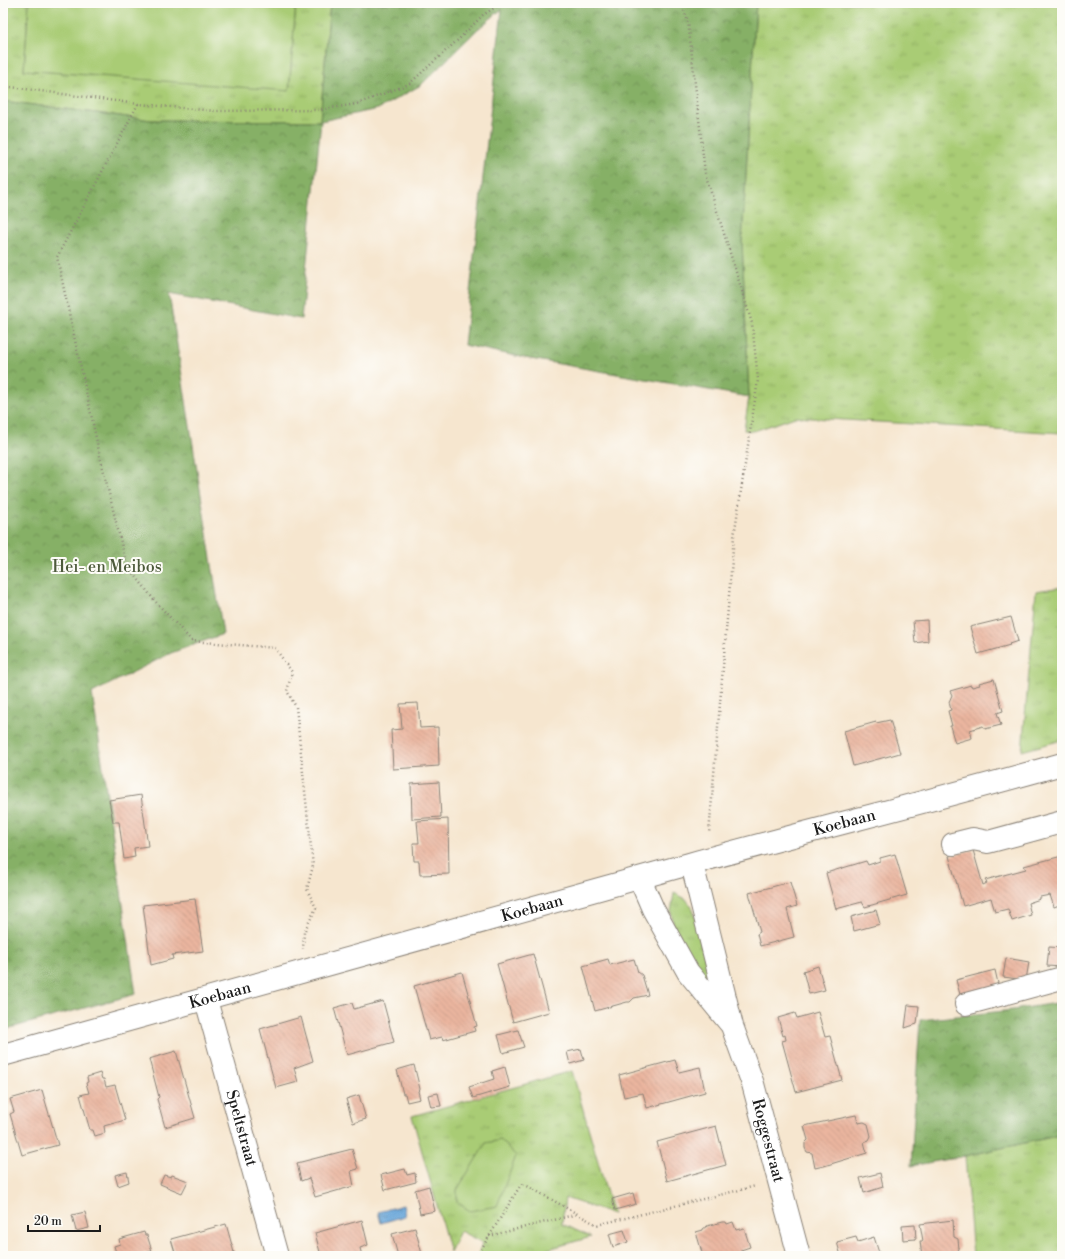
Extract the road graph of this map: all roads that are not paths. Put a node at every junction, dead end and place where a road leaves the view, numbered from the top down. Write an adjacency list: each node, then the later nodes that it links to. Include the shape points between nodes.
1 (1062, 764): 4 (street, Koebaan)
2 (1062, 822): 3 (street, via 988,842 973,839)
3 (953, 844)
4 (692, 864): 5 (street, Koebaan); 9 (street, Roggestraat)
5 (640, 879): 7 (street, Koebaan); 9 (street, Roggestraat, via 653,909 688,972)
6 (1062, 978): 8 (street)
7 (206, 1000): 10 (street, Koebaan); 11 (street, Speltstraat)
8 (966, 1004)
9 (732, 1026): 12 (street, Roggestraat, via 753,1084)
10 (3, 1055)
11 (277, 1256)
12 (799, 1256)

